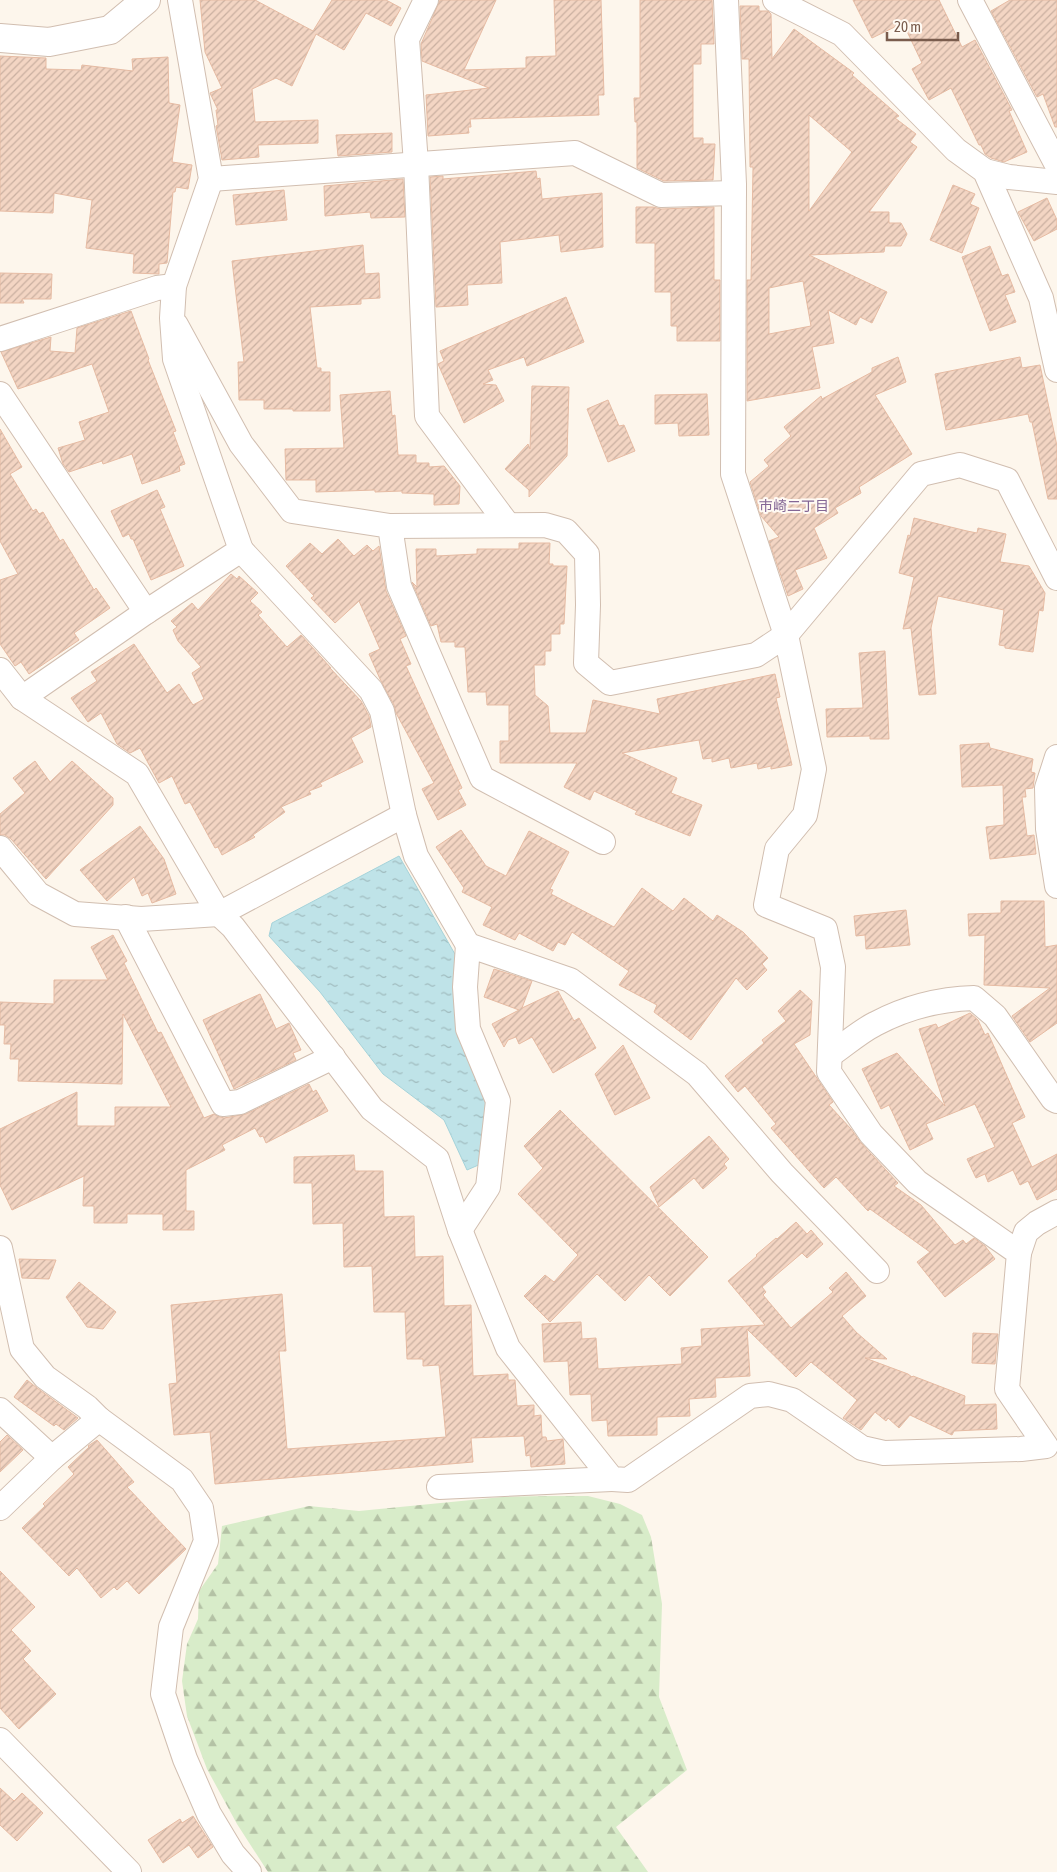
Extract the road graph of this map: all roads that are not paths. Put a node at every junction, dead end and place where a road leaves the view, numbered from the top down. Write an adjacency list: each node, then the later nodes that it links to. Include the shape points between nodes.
1 (146, 0): 7 (street, via 110,30 49,42)
2 (180, 0): 11 (street)
3 (426, 0): 8 (street, via 408,39)
4 (726, 0): 13 (street)
5 (776, 0): 10 (street, via 842,34 956,150)
6 (970, 0): 9 (street)
7 (0, 38)
8 (416, 164): 11 (street); 13 (street, via 575,153 661,195); 19 (street, via 427,416)
9 (1057, 165)
10 (985, 171): 12 (street); 17 (street, via 1041,298)
11 (211, 179): 14 (street)
12 (1057, 182)
13 (734, 193): 24 (street, via 733,474)
14 (174, 286): 15 (street); 16 (street, via 157,288)
15 (172, 318): 20 (street, via 241,444 292,512); 21 (street, via 176,359)
16 (0, 339)
17 (1057, 370)
18 (0, 394): 23 (street)
19 (508, 525): 20 (street); 24 (street, via 545,525 566,531 587,554 586,663 610,683 756,655)
20 (390, 526): 29 (street, via 398,586 482,778)
21 (241, 550): 23 (street); 28 (street, via 370,690 382,711)
22 (1057, 578): 24 (street, via 1007,480 960,465 921,474)
23 (146, 612): 26 (street)
24 (786, 635): 35 (street, via 814,769 805,815 777,849 766,905 825,929 833,967)
25 (0, 670): 26 (street)
26 (22, 698): 32 (street, via 136,774)
27 (1057, 757): 31 (street, via 1047,788 1048,829)
28 (404, 815): 32 (street); 34 (street, via 416,856)
29 (603, 842)
30 (0, 848): 33 (street, via 38,894 75,914)
31 (1057, 886)
32 (219, 914): 33 (street); 36 (street, via 233,926)
33 (126, 918): 36 (street, via 223,1104 240,1102)
34 (468, 946): 39 (street, via 464,987 468,1029 498,1101 488,1187); 42 (street, via 570,980 697,1074 782,1173)
35 (830, 1055): 37 (street, via 873,1024 907,1010 952,999 974,998 995,1016); 41 (street, via 829,1072 871,1134 917,1182)
36 (333, 1057): 39 (street, via 372,1109 437,1159)
37 (1057, 1101)
38 (1057, 1212): 41 (street, via 1026,1232)
39 (460, 1230): 46 (street, via 508,1348)
40 (0, 1248): 44 (street, via 22,1350 45,1377)
41 (1019, 1253): 46 (street, via 1007,1389 1046,1446 884,1453 862,1448 792,1400 769,1394 750,1396 628,1480)
42 (877, 1272)
43 (0, 1410): 45 (street)
44 (99, 1419): 45 (street); 51 (street, via 182,1480 201,1508 206,1542 171,1627 163,1694 185,1759 209,1814 233,1854)
45 (52, 1458): 48 (street)
46 (612, 1479): 47 (street)
47 (439, 1488)
48 (0, 1508)
49 (0, 1740): 50 (street)
50 (129, 1872)
51 (249, 1872)

